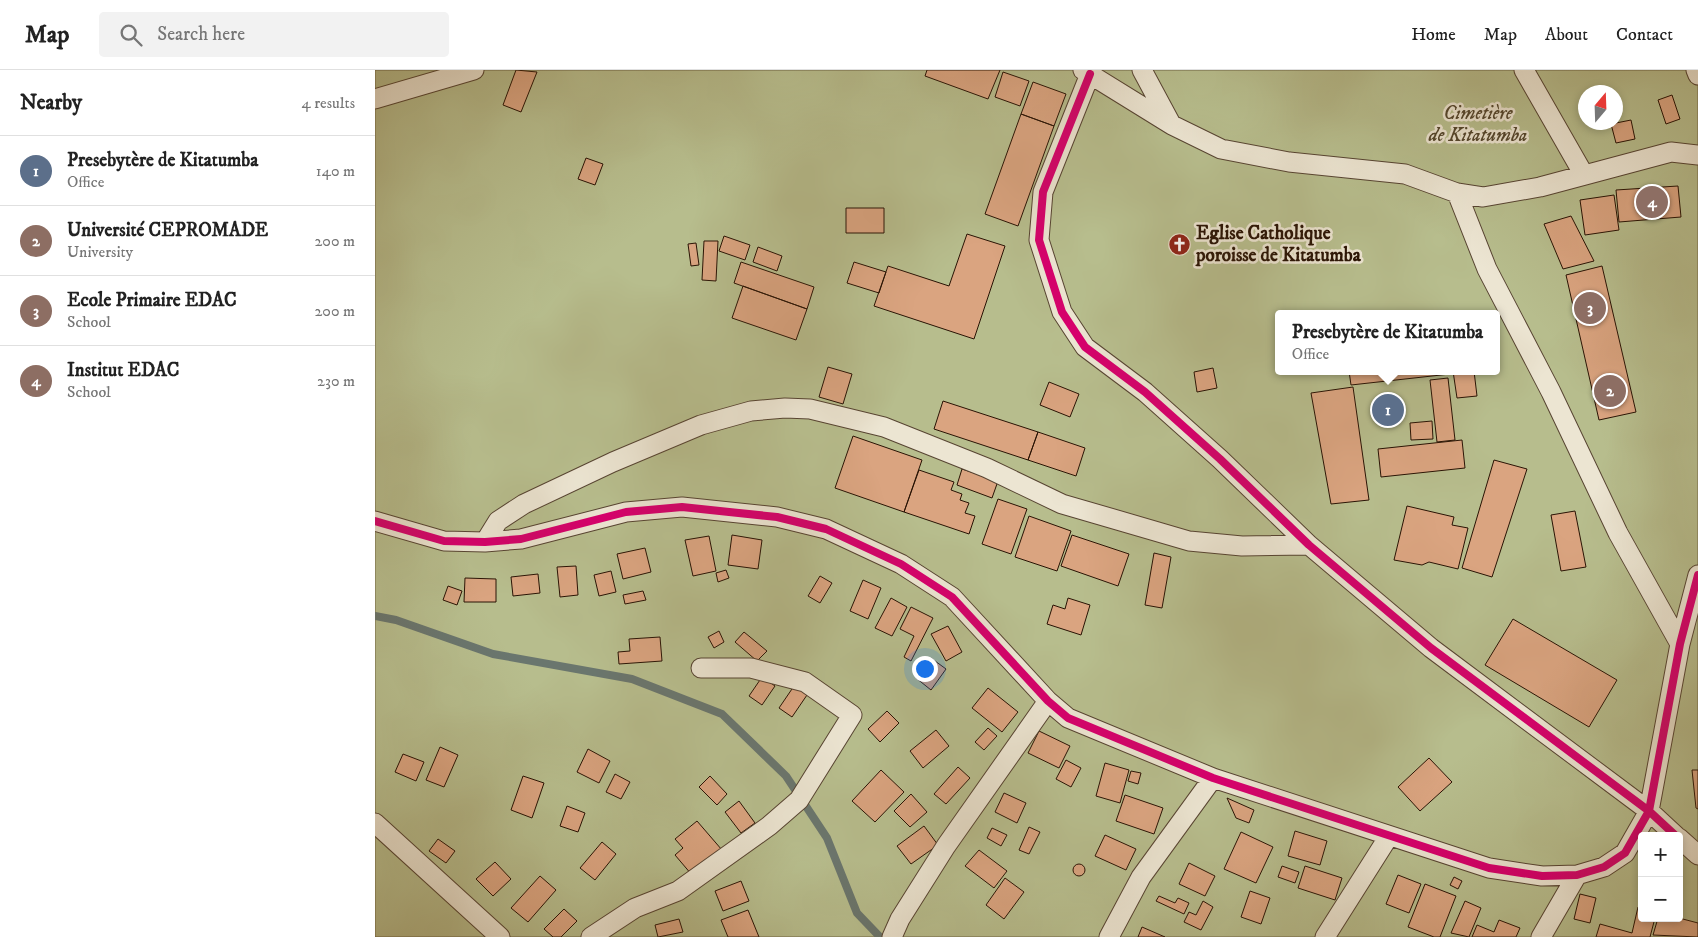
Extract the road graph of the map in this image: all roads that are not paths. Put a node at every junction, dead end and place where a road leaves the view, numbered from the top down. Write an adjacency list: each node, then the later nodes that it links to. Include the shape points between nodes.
1 (474, 70): 7 (street)
2 (1142, 70): 8 (street)
3 (1524, 70): 10 (street)
4 (1696, 70): 6 (street)
5 (1087, 72): 8 (street); 14 (street, via 1043,192 1039,240 1062,312 1085,347 1145,392 1200,440)
6 (1698, 75)
7 (375, 99)
8 (1172, 126): 11 (street, via 1221,149 1289,162 1405,174)
9 (1698, 155): 10 (street, via 1671,152)
10 (1584, 175): 11 (street, via 1540,188 1483,197)
11 (1457, 193): 16 (street, via 1487,269 1551,392 1618,533)
12 (375, 521): 13 (street, via 444,541)
13 (485, 542): 14 (street, via 498,521 524,504 613,462 701,425 751,411 785,408 810,409 884,427 987,468 1062,504 1189,541 1242,546); 18 (street, via 521,539 626,512 682,507 777,517 826,529 901,564 952,597)
14 (1309, 545): 20 (street, via 1431,648)
15 (1698, 574): 16 (street)
16 (1680, 644): 20 (street)
17 (701, 668): 28 (street, via 751,668 805,682 852,715 799,800 769,826 678,891 635,908)
18 (1048, 701): 19 (street, via 1068,718); 29 (street, via 946,846)
19 (1213, 778): 23 (street); 30 (street, via 1141,877)
20 (1649, 811): 22 (street); 26 (street, via 1625,853 1604,867)
21 (375, 823): 27 (street)
22 (1672, 832)
23 (1389, 836): 26 (street, via 1489,868 1542,876); 31 (street)
24 (1683, 842): 25 (street)
25 (1698, 855)
26 (1577, 875): 32 (street)
27 (500, 937)
28 (591, 937)
29 (892, 937)
30 (1109, 937)
31 (1325, 937)
32 (1541, 937)

